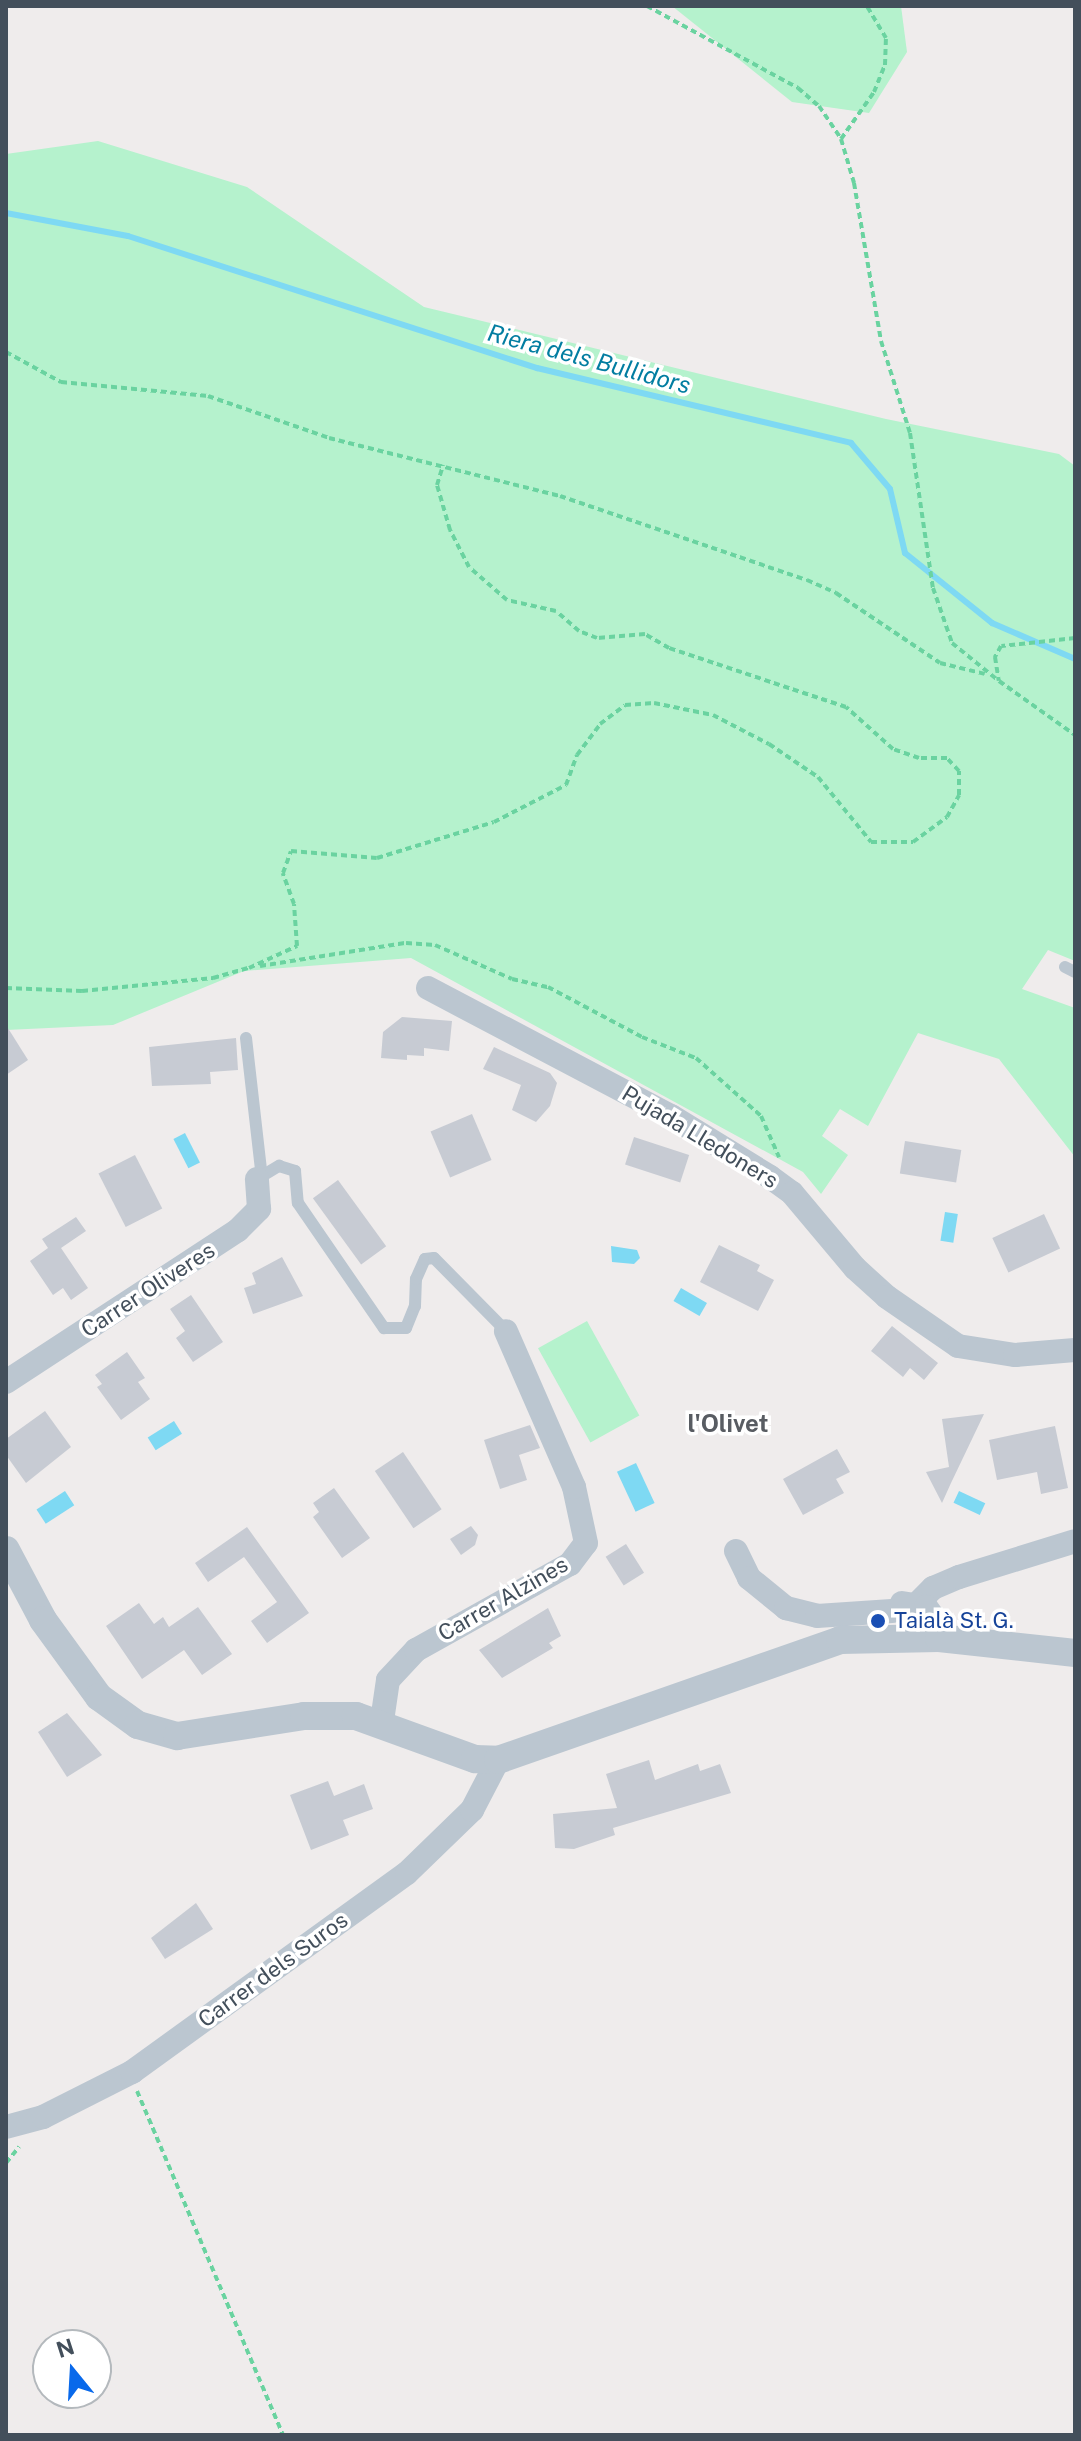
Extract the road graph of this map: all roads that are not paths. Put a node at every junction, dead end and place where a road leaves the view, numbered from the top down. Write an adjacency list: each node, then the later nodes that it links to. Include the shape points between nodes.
1 (428, 988): 5 (street, Pujada Lledoners, via 671,1116 770,1177 792,1193 855,1268 887,1297 958,1346 1015,1355)
2 (246, 1038): 3 (lane, via 261,1170)
3 (257, 1179): 4 (lane, via 279,1166 295,1171 298,1203 384,1328 406,1328 415,1306 416,1279 425,1259 434,1258); 6 (street, Carrer Oliveres, via 259,1209 238,1230)
4 (506, 1331): 14 (street, Carrer Alzines, via 574,1487 586,1543 570,1564 416,1650 388,1680)
5 (1075, 1350)
6 (6, 1382)
7 (1075, 1541): 10 (street, via 959,1577 933,1588)
8 (6, 1550): 14 (street, via 43,1620 83,1679 116,1712 138,1725 193,1737 327,1714)
9 (736, 1551): 11 (street, via 749,1578 786,1608)
10 (919, 1602): 11 (street, via 904,1603); 12 (street, via 936,1621)
11 (891, 1623): 12 (street); 15 (street, via 803,1649)
12 (939, 1638): 13 (street)
13 (1075, 1653)
14 (382, 1721): 15 (street, via 475,1759)
15 (498, 1760): 16 (street, Carrer dels Suros, via 472,1810 407,1873 132,2072 43,2117)
16 (6, 2127)

